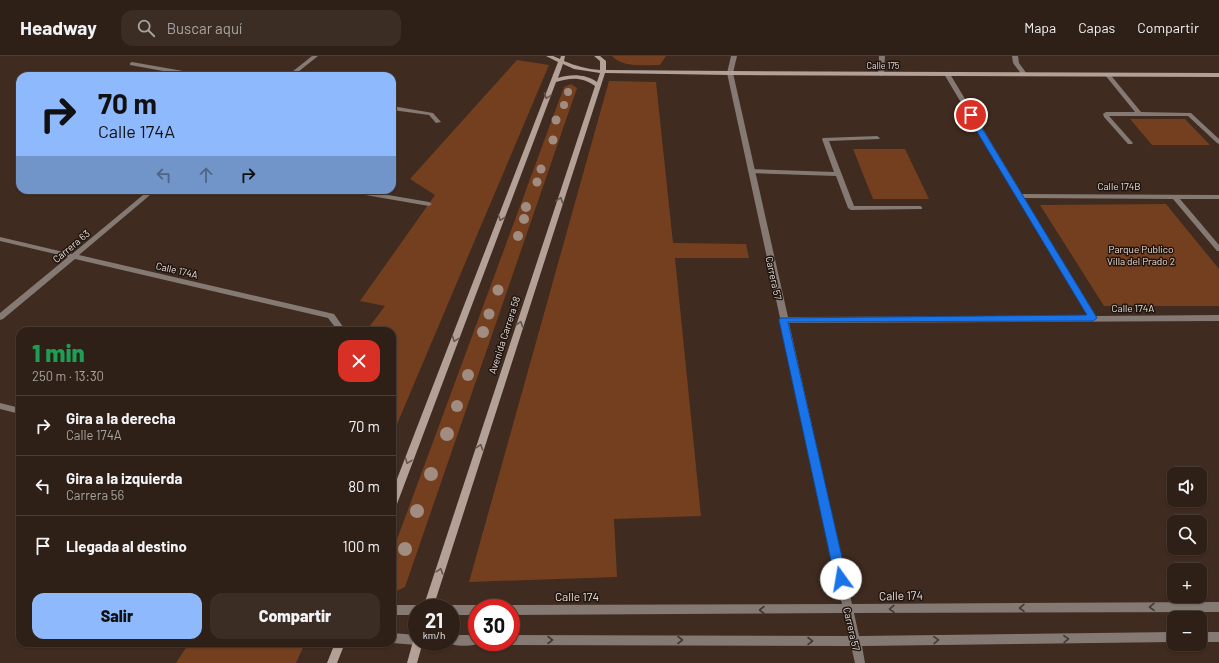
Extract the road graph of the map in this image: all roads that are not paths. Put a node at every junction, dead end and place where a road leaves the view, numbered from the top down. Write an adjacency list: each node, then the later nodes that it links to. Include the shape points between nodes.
1 (315, 56): 11 (street)
2 (549, 56): 7 (street, Calle 175)
3 (599, 56): 9 (street, via 603,61)
4 (734, 56): 12 (street, Carrera 57)
5 (882, 56): 13 (street)
6 (1015, 56): 15 (street, via 1016,63)
7 (562, 58): 9 (street, Calle 175, via 574,67); 18 (street)
8 (132, 64): 10 (street)
9 (604, 71): 12 (street, Calle 175); 19 (street, Avenida Carrera 58)
10 (177, 72)
11 (295, 72)
12 (730, 73): 13 (street, Calle 175); 26 (street, Carrera 57)
13 (881, 74): 14 (street, Calle 175)
14 (947, 74): 15 (street, Calle 175); 30 (street)
15 (1024, 74): 16 (street, Calle 175)
16 (1107, 74): 17 (street, Calle 175); 21 (street)
17 (1219, 74)
18 (553, 81): 19 (street, via 564,77 578,77 593,81); 45 (street, one-way to 45)
19 (597, 85): 46 (street, Avenida Carrera 58, one-way to 19)
20 (396, 109): 22 (street, via 431,114)
21 (1139, 113): 24 (street, via 1189,114); 25 (street, via 1106,114)
22 (438, 122)
23 (877, 138): 27 (street, via 825,139)
24 (1219, 142)
25 (1130, 143)
26 (751, 171): 27 (street); 41 (street, Carrera 57)
27 (838, 174): 34 (street, via 851,208)
28 (148, 194): 37 (street, Carrera 63)
29 (371, 194): 33 (street)
30 (1019, 196): 31 (street, Calle 174B); 39 (street)
31 (1175, 197): 32 (street, Calle 174B); 36 (street)
32 (1219, 197)
33 (429, 204)
34 (920, 208)
35 (0, 239): 37 (street, Calle 174A)
36 (1219, 249)
37 (75, 256): 38 (street, Carrera 63); 42 (street, Calle 174A, via 331,316)
38 (0, 317)
39 (1093, 318): 40 (street, Calle 174A); 41 (street, Calle 174A)
40 (1219, 318)
41 (784, 320): 51 (street, Carrera 57)
42 (339, 327)
43 (0, 406): 44 (street)
44 (16, 410)
45 (396, 493)
46 (431, 599)
47 (1219, 607): 51 (street, Calle 174, one-way to 51)
48 (396, 610): 49 (street)
49 (408, 610)
50 (520, 610): 51 (street, Calle 174, one-way to 50)
51 (848, 610): 58 (street, Carrera 57)
52 (1167, 637): 58 (street, one-way to 52)
53 (1207, 637): 54 (street)
54 (1219, 637)
55 (396, 638): 56 (street)
56 (408, 640)
57 (520, 640): 58 (street, one-way to 58)
58 (855, 641): 63 (street, Carrera 57)
59 (338, 647): 61 (street)
60 (415, 651): 62 (street)
61 (332, 663)
62 (412, 663)
63 (860, 663)

